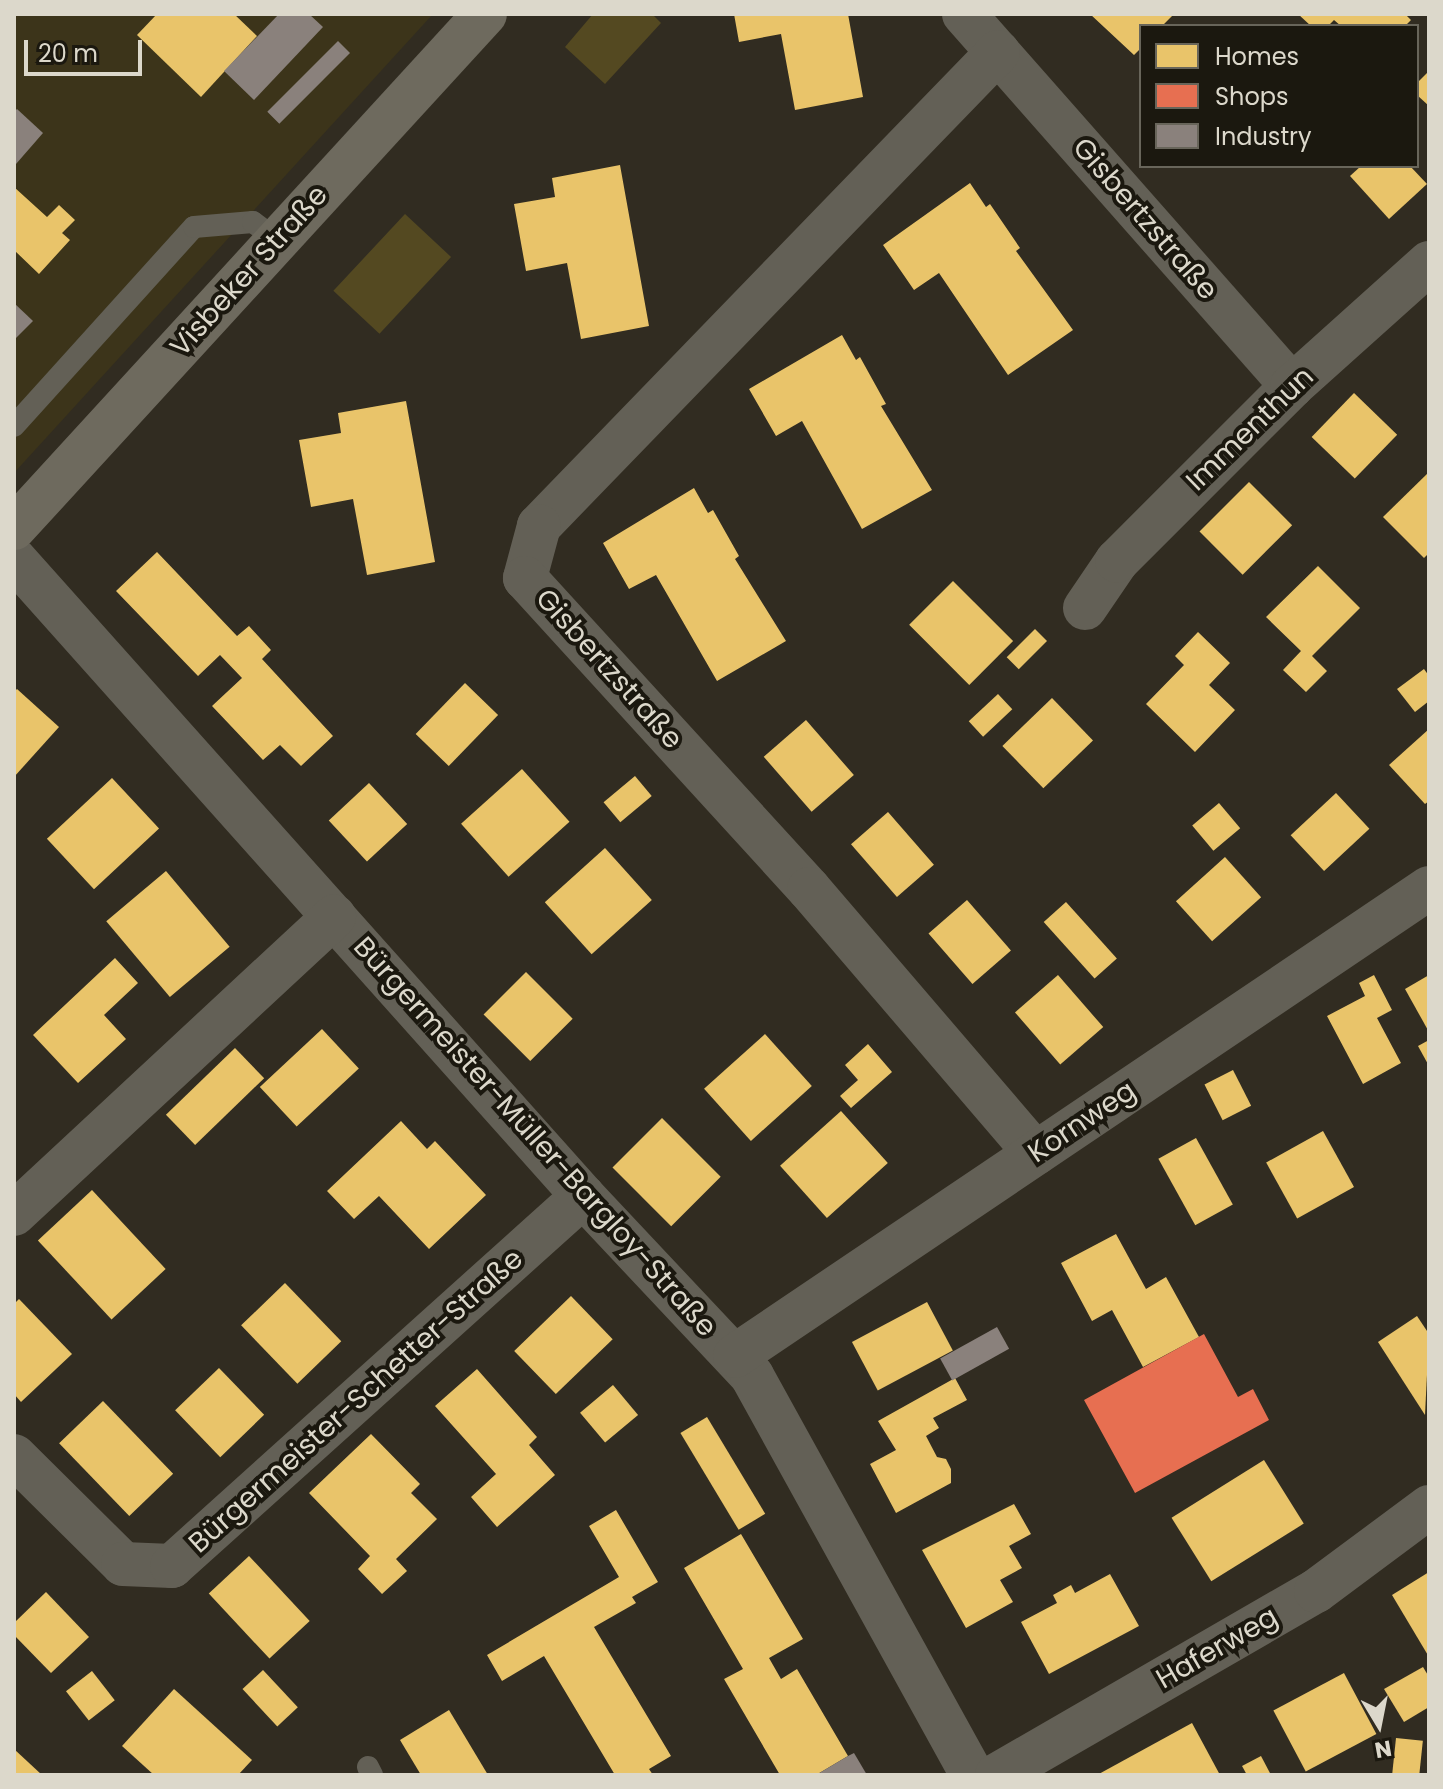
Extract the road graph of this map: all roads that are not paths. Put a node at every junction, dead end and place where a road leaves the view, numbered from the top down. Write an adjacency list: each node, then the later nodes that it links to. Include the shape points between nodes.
1 (485, 14): 4 (street, Visbeker Straße)
2 (964, 14): 3 (street, Gisbertzstraße)
3 (998, 52): 6 (street, Gisbertzstraße); 13 (street, Gisbertzstraße, via 539,526 525,578 809,889)
4 (277, 240): 7 (lane, via 253,222 194,227); 8 (street, Visbeker Straße)
5 (1429, 263): 6 (street, Immenthun)
6 (1292, 386): 10 (street, Immenthun, via 1117,561)
7 (14, 426)
8 (14, 528)
9 (14, 559): 12 (street, Bürgermeister-Müller-Bargloy-Straße)
10 (1085, 608)
11 (1429, 888): 13 (street, Kornweg)
12 (334, 917): 14 (street, Bürgermeister-Müller-Bargloy-Straße); 15 (street)
13 (1035, 1153): 16 (street, Kornweg)
14 (583, 1196): 16 (street, Bürgermeister-Müller-Bargloy-Straße); 17 (street, Bürgermeister-Schetter-Straße, via 172,1566 123,1564)
15 (14, 1214)
16 (735, 1356): 19 (street, Bürgermeister-Müller-Bargloy-Straße, via 752,1376)
17 (14, 1456)
18 (1429, 1507): 20 (street, Haferweg, via 1316,1591)
19 (972, 1775)
20 (997, 1775)

